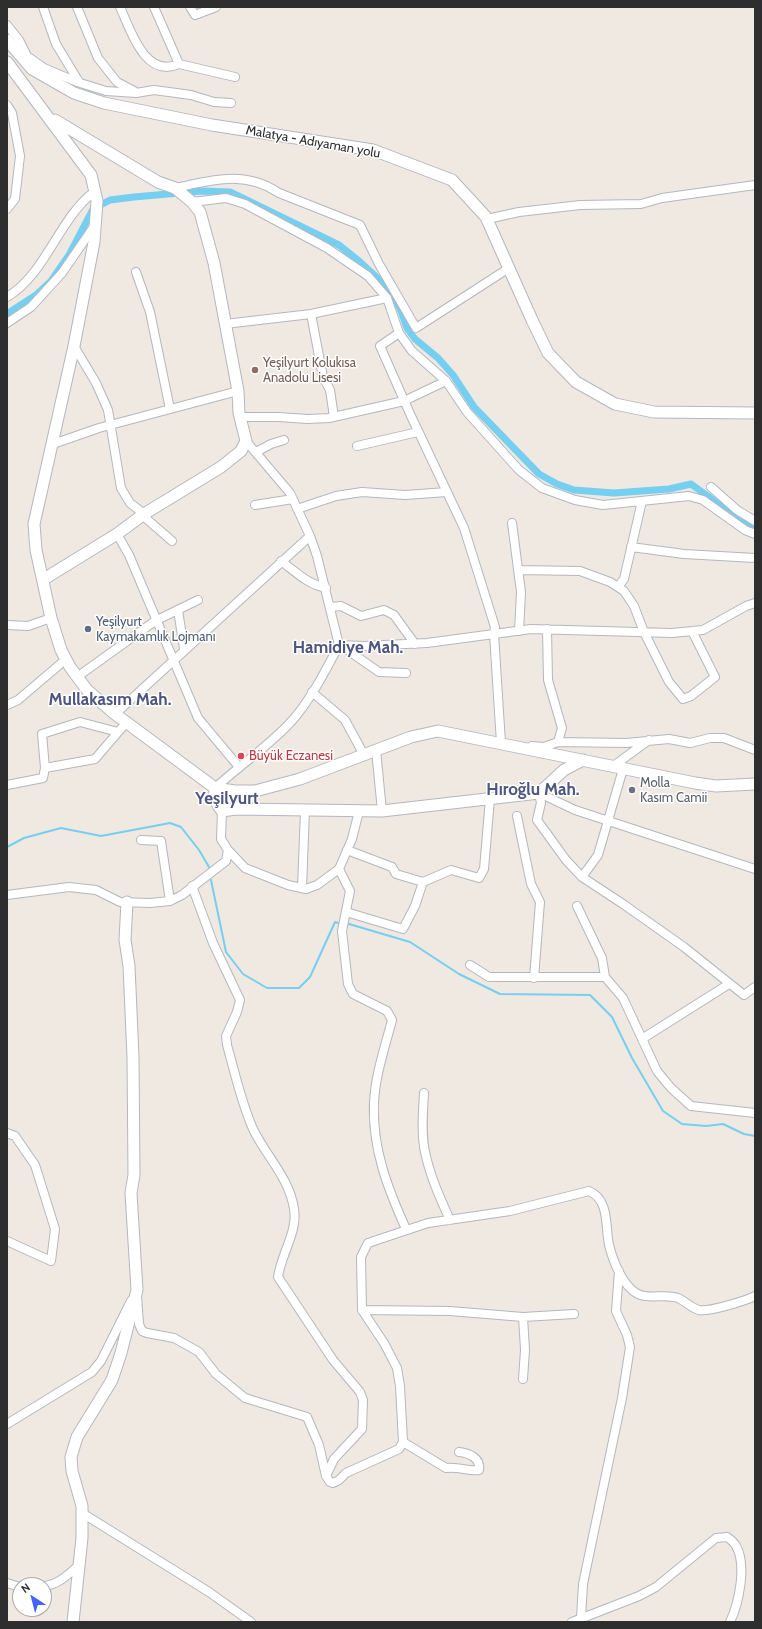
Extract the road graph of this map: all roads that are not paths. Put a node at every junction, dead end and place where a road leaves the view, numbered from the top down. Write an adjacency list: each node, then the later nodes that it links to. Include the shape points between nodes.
1 (43, 7): 12 (street, via 56,44)
2 (77, 7): 13 (street, via 98,58 117,82)
3 (120, 7): 10 (street, via 143,55 161,68 172,68)
4 (154, 7): 10 (street)
5 (190, 7): 6 (street, via 195,15)
6 (216, 7)
7 (7, 25): 12 (street, via 27,56 44,68)
8 (7, 40): 21 (main road, Malatya - Adıyaman yolu, via 32,69 74,93 104,103 212,125 373,150 452,180)
9 (7, 62): 16 (main road)
10 (179, 64): 11 (street)
11 (235, 77)
12 (79, 82): 13 (street, via 106,91)
13 (136, 93): 14 (street, via 154,90)
14 (231, 103)
15 (7, 105): 20 (street, via 12,113 20,156 15,199)
16 (47, 114): 18 (main road, via 158,182); 19 (main road, via 91,175)
17 (755, 185): 21 (street, via 688,194 641,204 580,205 519,212)
18 (183, 194): 23 (street, via 236,178 251,179 268,185 279,193 360,225 416,328); 26 (street, via 226,198 245,204 327,248 368,276); 29 (main road, via 200,212)
19 (96, 202): 22 (main road); 25 (street, via 76,208 47,254)
20 (7, 209)
21 (487, 219): 23 (main road, Malatya - Adıyaman yolu)
22 (95, 224): 28 (street, via 62,273 31,307); 31 (main road)
23 (509, 268): 36 (main road, Malatya - Adıyaman yolu, via 548,352 576,382 615,404 654,412)
24 (136, 272): 35 (street, via 150,312)
25 (7, 297)
26 (387, 298): 27 (street); 30 (street)
27 (311, 314): 29 (street); 38 (street, via 323,377 330,390)
28 (7, 323)
29 (225, 324): 33 (main road)
30 (398, 333): 32 (street, via 412,350); 34 (street, via 380,346)
31 (74, 346): 39 (street, via 96,384); 43 (main road)
32 (446, 380): 34 (street); 49 (street, via 467,412 519,470 542,488 575,500 604,505)
33 (238, 391): 35 (street); 37 (main road)
34 (404, 401): 38 (street); 40 (street)
35 (170, 408): 39 (street)
36 (755, 413)
37 (240, 417): 38 (street); 41 (main road)
38 (334, 417)
39 (112, 425): 43 (street); 52 (street, via 121,488 130,503)
40 (418, 432): 44 (street); 47 (street)
41 (246, 440): 45 (street); 52 (main road, via 241,451 221,467)
42 (284, 440): 45 (street)
43 (53, 444): 63 (main road, via 34,524 36,550)
44 (357, 446)
45 (256, 452): 48 (street)
46 (710, 487): 53 (street, via 737,510)
47 (447, 492): 51 (street, via 405,496 362,492 336,496); 77 (street, via 464,528 495,627)
48 (293, 499): 50 (street); 51 (street)
49 (642, 501): 56 (street, via 689,496 703,500 745,530); 59 (street)
50 (255, 505)
51 (297, 509): 57 (street)
52 (143, 515): 55 (main road); 58 (street)
53 (755, 521)
54 (512, 523): 62 (street)
55 (117, 534): 63 (main road); 71 (street, via 129,555)
56 (755, 534)
57 (310, 536): 61 (street); 65 (street)
58 (172, 541)
59 (631, 547): 60 (street, via 684,554); 64 (street, via 624,579)
60 (755, 558)
61 (281, 561): 65 (street, via 307,582); 80 (street)
62 (519, 570): 64 (street, via 580,571); 74 (street)
63 (44, 580): 70 (main road)
64 (618, 586): 76 (street, via 624,590 634,606)
65 (326, 588): 68 (street)
66 (198, 600): 69 (street)
67 (755, 603): 75 (street, via 703,630)
68 (331, 607): 78 (street, via 341,606 362,616 384,610 394,615); 79 (street)
69 (178, 610): 71 (street); 80 (street)
70 (51, 618): 72 (street, via 28,626); 81 (main road)
71 (155, 621): 82 (street); 84 (street)
72 (7, 625)
73 (547, 629): 74 (street); 76 (street); 92 (street, via 548,680 562,728)
74 (519, 631): 77 (street)
75 (692, 631): 76 (street); 76 (street, via 715,676 691,696 683,699 669,682)
76 (644, 632)
77 (494, 634): 78 (street); 93 (street)
78 (415, 644): 79 (street)
79 (339, 645): 83 (street, via 379,672); 85 (street, via 325,674)
80 (184, 649): 82 (street)
81 (65, 660): 84 (main road); 86 (street, via 18,700)
82 (173, 660): 87 (street); 100 (street, via 198,718)
83 (406, 673)
84 (77, 677): 87 (main road, via 87,690)
85 (312, 692): 97 (street, via 345,720); 100 (street, via 290,724)
86 (7, 704)
87 (115, 714): 88 (main road)
88 (126, 723): 89 (street); 105 (main road)
89 (118, 732): 101 (street, via 95,759); 101 (street, via 80,722 42,734)
90 (649, 740): 91 (street); 96 (street, via 669,739 690,743 710,738 724,738); 98 (street)
91 (634, 741): 92 (street); 98 (street)
92 (558, 742): 94 (street, via 544,747)
93 (501, 743): 94 (main road); 95 (main road, via 438,731 411,737)
94 (516, 746): 99 (main road)
95 (376, 750): 97 (main road); 113 (street)
96 (755, 750)
97 (364, 754): 106 (main road, via 300,779 255,791)
98 (631, 754): 102 (street)
99 (583, 760): 102 (main road); 107 (main road, via 564,770)
100 (239, 767): 105 (street)
101 (45, 768): 104 (street, via 43,778)
102 (618, 768): 103 (main road, via 716,786); 115 (street)
103 (755, 784)
104 (7, 785)
105 (215, 788): 106 (main road); 111 (main road, via 214,798)
106 (235, 791): 109 (main road, via 239,797)
107 (539, 793): 108 (main road); 115 (street, via 575,810); 121 (street, via 541,803 537,820 566,860)
108 (490, 799): 113 (main road); 122 (street, via 484,869 479,878 451,870)
109 (236, 809): 110 (main road); 111 (main road)
110 (305, 810): 112 (main road); 124 (street)
111 (222, 811): 117 (street, via 221,839)
112 (359, 811): 113 (main road); 118 (street)
113 (382, 811)
114 (517, 816): 132 (street, via 531,884 540,902)
115 (609, 821): 120 (street); 121 (street, via 598,855)
116 (141, 840): 126 (street, via 161,841)
117 (228, 850): 123 (street, via 226,861); 124 (street, via 245,868)
118 (347, 850): 119 (street); 122 (street, via 392,867 396,874)
119 (339, 869): 124 (street, via 317,885); 129 (street, via 350,891)
120 (755, 869)
121 (582, 877): 133 (street, via 684,947)
122 (424, 882): 129 (street, via 403,929)
123 (192, 886): 126 (street); 152 (street, via 213,943 240,1000 226,1036 247,1113 254,1130 288,1186 295,1210 294,1228 280,1263 278,1277 333,1360 360,1392 362,1400 362,1430 334,1459)
124 (302, 888)
125 (7, 895): 127 (street, via 69,888 96,890 120,902)
126 (170, 901): 127 (street)
127 (128, 902): 143 (main road, via 125,940 133,1057 134,1175 131,1193)
128 (577, 906): 131 (street, via 602,958)
129 (346, 912): 140 (street, via 342,931 348,984 353,994 387,1011 392,1020 374,1103 380,1165)
130 (470, 965): 132 (street, via 488,977)
131 (604, 977): 132 (street); 135 (street, via 623,998)
132 (534, 978)
133 (730, 984): 134 (street, via 744,995); 135 (street, via 645,1037)
134 (755, 987)
135 (643, 1041): 137 (street, via 657,1071 691,1106)
136 (424, 1093): 139 (street, via 424,1151)
137 (755, 1113)
138 (7, 1133): 141 (street, via 15,1136 35,1165 55,1229 51,1261)
139 (450, 1220): 140 (street); 142 (street, via 510,1211 589,1191 603,1205 609,1245)
140 (406, 1229): 145 (street, via 368,1243 361,1257)
141 (7, 1241)
142 (619, 1271): 144 (street, via 628,1286 638,1295 673,1296 698,1309 705,1310); 156 (street, via 616,1310 630,1347 622,1398)
143 (137, 1290): 149 (street, via 101,1362 92,1372); 152 (street, via 139,1324 142,1331 174,1338 199,1352 216,1374 245,1398 307,1417 319,1445); 153 (main road, via 112,1380 72,1448 72,1472)
144 (755, 1296)
145 (362, 1310): 147 (street, via 450,1310); 150 (street, via 397,1368)
146 (574, 1314): 147 (street)
147 (523, 1317): 148 (street)
148 (523, 1379)
149 (7, 1424)
150 (403, 1442): 151 (street, via 446,1468 479,1470 480,1465 475,1458); 152 (street, via 399,1449 346,1473 333,1483)
151 (459, 1452)
152 (326, 1476)
153 (82, 1513): 154 (main road); 158 (street, via 209,1592)
154 (79, 1565): 155 (street, via 66,1577); 157 (main road)
155 (52, 1584)
156 (575, 1621): 159 (street, via 656,1587 716,1538 727,1537 736,1545 740,1556 741,1579 738,1602)
157 (73, 1622)
158 (251, 1622)
159 (730, 1622)

